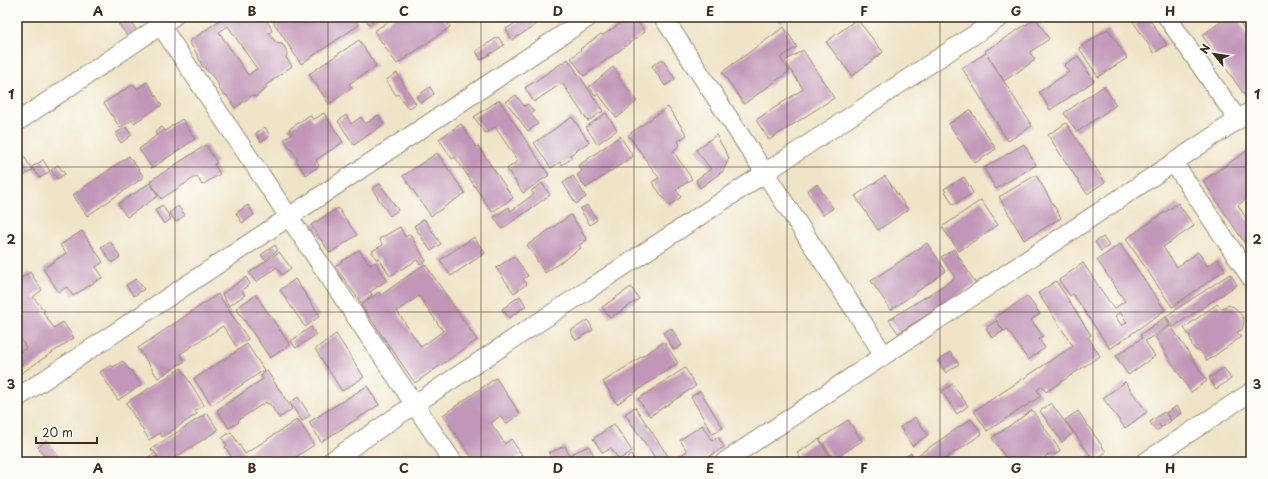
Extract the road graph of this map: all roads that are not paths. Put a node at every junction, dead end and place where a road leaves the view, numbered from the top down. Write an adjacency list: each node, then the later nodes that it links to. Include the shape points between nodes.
1 (590, 17): 10 (street)
2 (663, 17): 9 (street)
3 (1001, 17): 9 (street)
4 (1167, 17): 6 (street)
5 (162, 20): 7 (street); 10 (street)
6 (1244, 116): 8 (street)
7 (17, 122)
8 (1174, 163): 11 (street); 12 (street)
9 (765, 173): 12 (street); 15 (street)
10 (289, 217): 14 (street); 15 (street)
11 (1251, 278)
12 (884, 355): 18 (street)
13 (1251, 392): 19 (street)
14 (17, 398)
15 (415, 404): 16 (street); 17 (street)
16 (330, 462)
17 (453, 462)
18 (724, 462)
19 (1145, 462)

